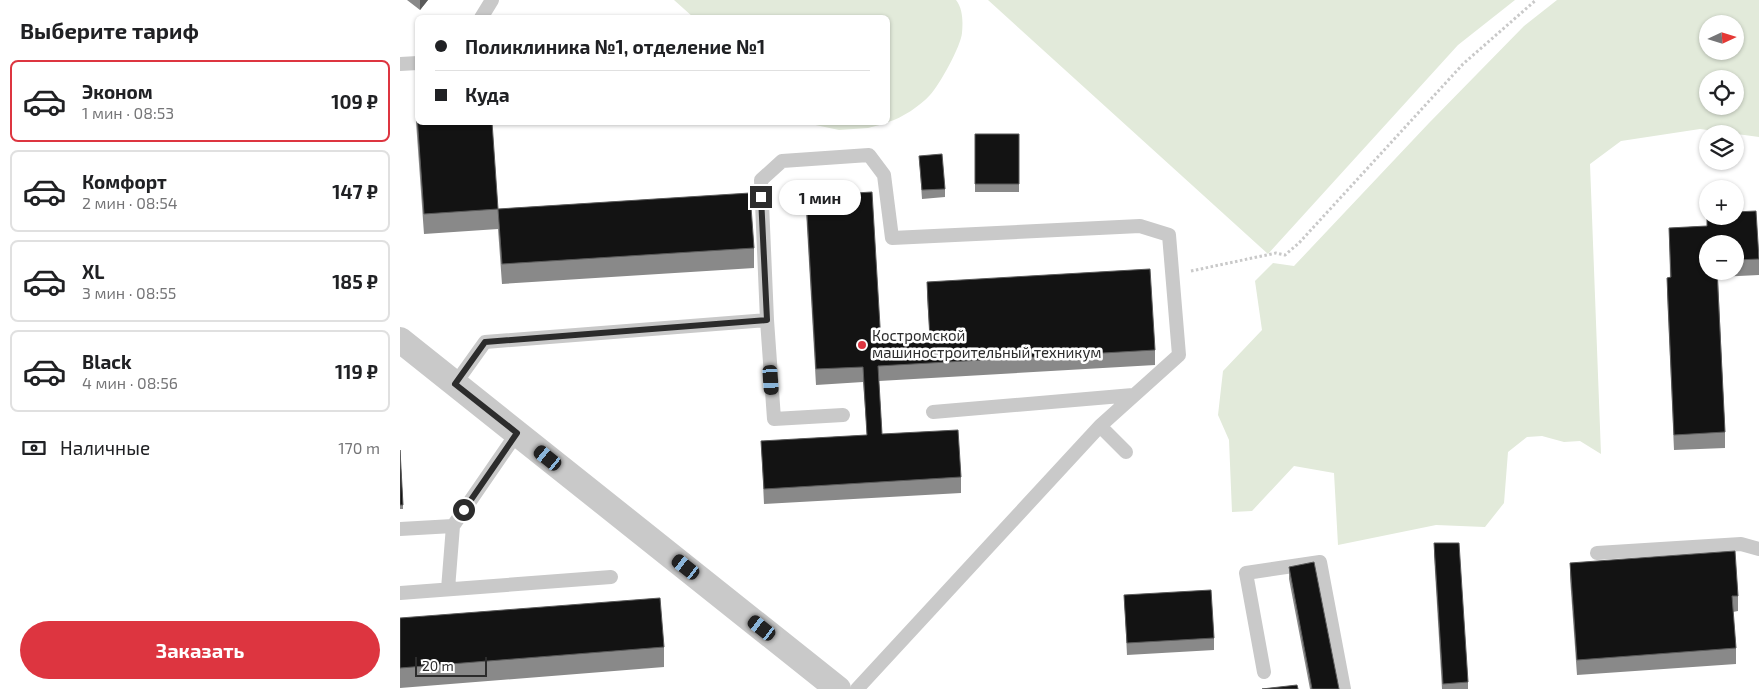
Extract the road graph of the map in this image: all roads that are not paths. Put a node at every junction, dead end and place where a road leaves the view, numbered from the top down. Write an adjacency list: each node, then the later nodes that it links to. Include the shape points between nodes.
1 (492, 0): 2 (lane)
2 (483, 15)
3 (415, 63): 4 (lane)
4 (400, 64)
5 (767, 320): 7 (lane, via 485,342); 8 (lane, via 761,180 782,161 869,155 884,175 892,238 1140,226 1169,235 1179,354); 10 (lane, via 774,419)
6 (400, 340): 7 (street)
7 (455, 384): 12 (street)
8 (1133, 395): 9 (lane); 11 (lane)
9 (933, 412)
10 (842, 415)
11 (1100, 426): 13 (lane); 23 (lane)
12 (517, 433): 14 (lane); 22 (street)
13 (1126, 452)
14 (453, 526): 15 (lane); 19 (lane)
15 (400, 529)
16 (1759, 549): 17 (lane, via 1740,544)
17 (1597, 553)
18 (611, 577): 19 (lane)
19 (448, 589): 20 (lane)
20 (400, 593)
21 (1264, 672): 24 (lane, via 1246,573 1320,562)
22 (838, 689)
23 (857, 689)
24 (1344, 689)

